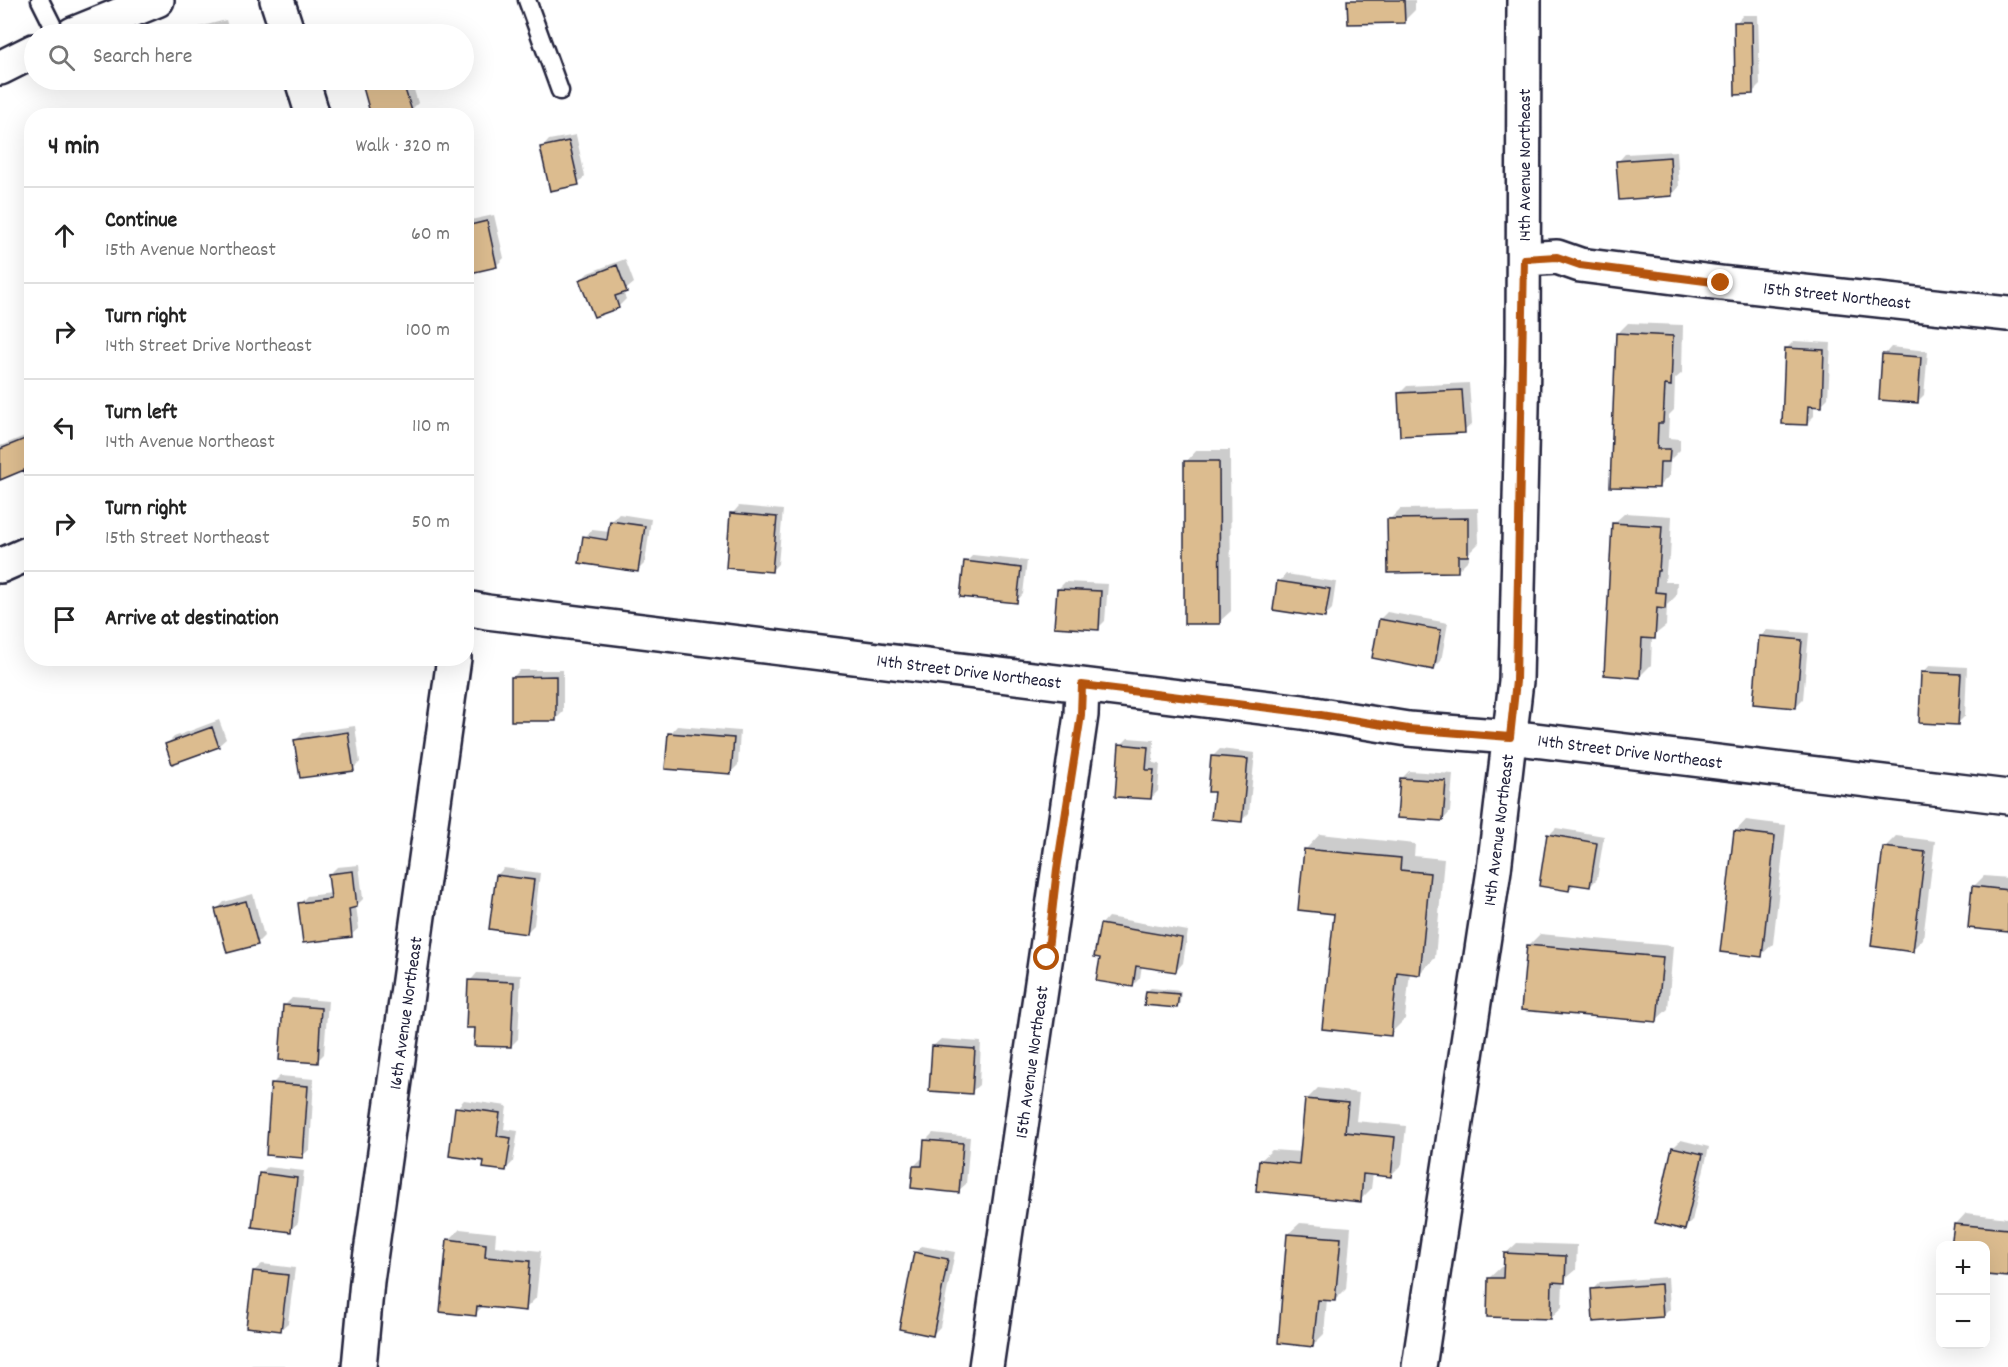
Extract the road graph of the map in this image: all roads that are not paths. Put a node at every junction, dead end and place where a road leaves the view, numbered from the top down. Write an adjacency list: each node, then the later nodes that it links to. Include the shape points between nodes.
1 (40, 0): 6 (lane)
2 (157, 0): 7 (street)
3 (277, 0): 8 (street)
4 (527, 0): 12 (lane)
5 (1524, 0): 14 (street, 14th Avenue Northeast)
6 (52, 24)
7 (98, 24)
8 (285, 24)
9 (24, 56): 10 (street)
10 (0, 68)
11 (305, 90): 13 (street)
12 (560, 91)
13 (311, 108)
14 (1524, 259): 15 (street, 15th Street Northeast, via 1557,257 1592,267); 21 (street, 14th Avenue Northeast, via 1516,681)
15 (2008, 314)
16 (24, 556): 17 (street)
17 (0, 566)
18 (474, 609): 20 (street, 14th Street Drive Northeast)
19 (453, 666): 23 (street, 16th Avenue Northeast, via 367,1281)
20 (1082, 685): 21 (street, 14th Street Drive Northeast, via 1408,729); 24 (street, 15th Avenue Northeast, via 1081,715)
21 (1510, 737): 22 (street, 14th Street Drive Northeast); 25 (street, 14th Avenue Northeast, via 1494,870)
22 (2008, 797)
23 (359, 1367)
24 (986, 1367)
25 (1419, 1367)

